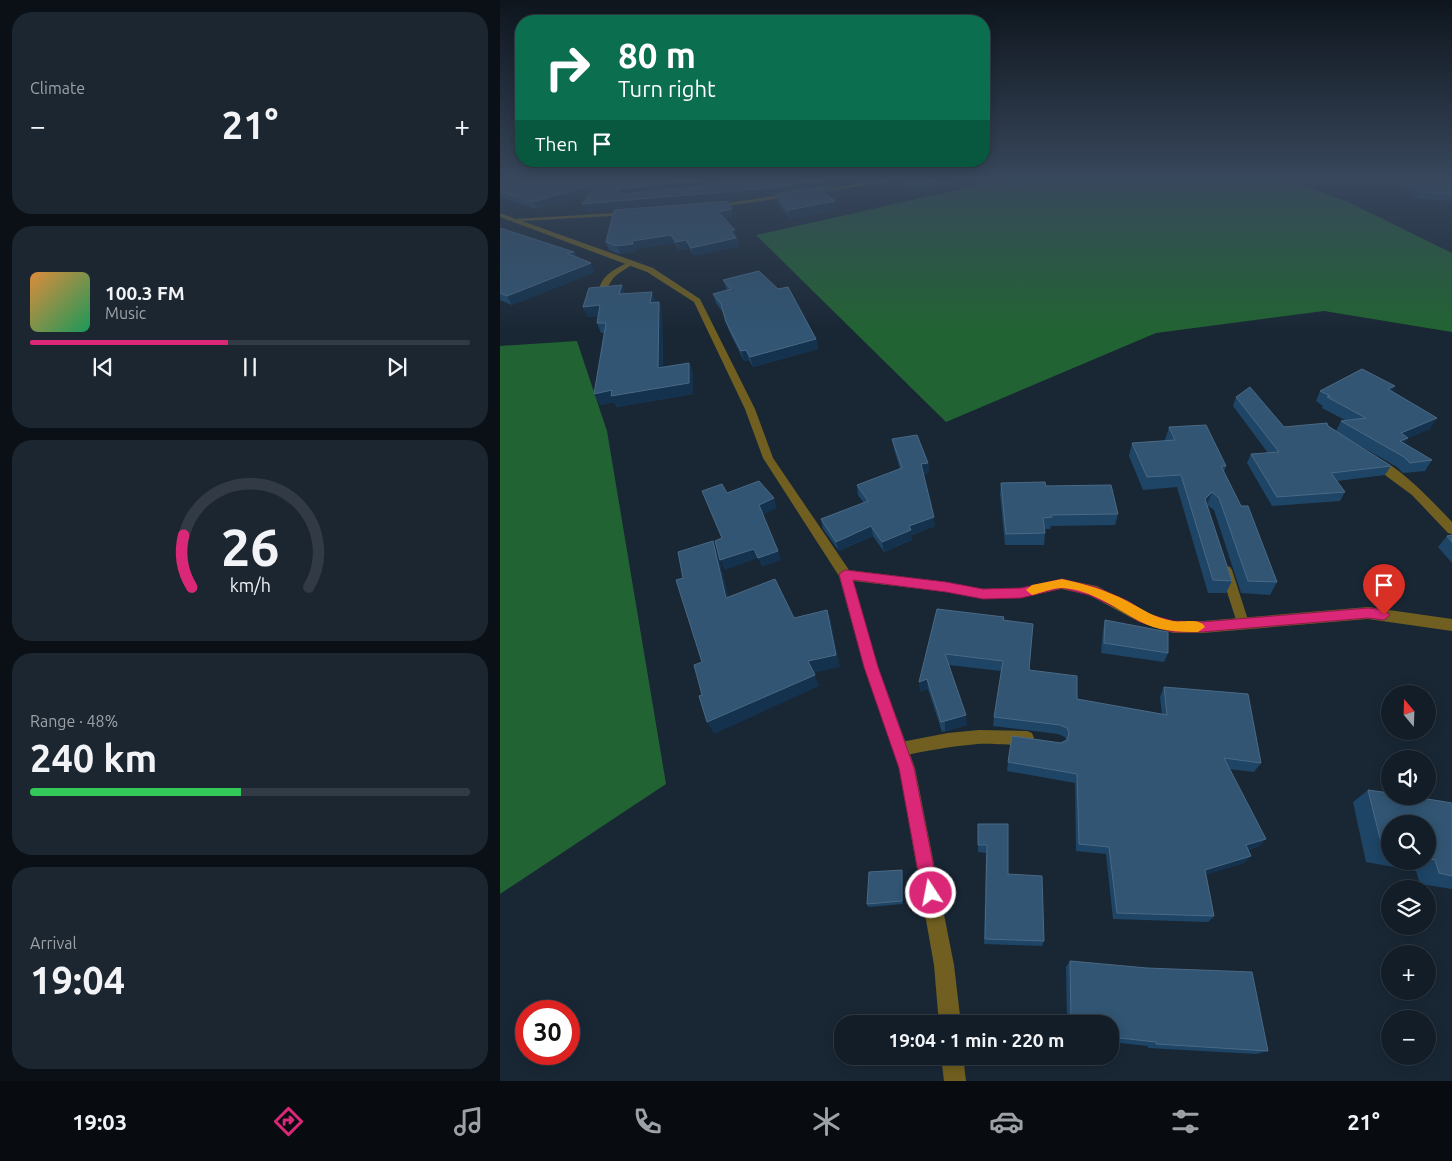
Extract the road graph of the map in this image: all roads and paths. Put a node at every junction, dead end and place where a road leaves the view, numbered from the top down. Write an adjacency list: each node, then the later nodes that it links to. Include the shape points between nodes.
1 (536, 228): 2 (street)
2 (631, 263): 3 (lane, via 609,276); 7 (street, via 650,270 697,301 750,408 768,458)
3 (602, 292)
4 (1367, 456): 5 (street, via 1392,472)
5 (1452, 530)
6 (1221, 557): 8 (lane)
7 (845, 574): 8 (street, via 983,594 1021,593 1062,584 1092,590 1144,618 1173,626); 11 (street, via 871,667)
8 (1242, 623): 9 (street, via 1368,613)
9 (1452, 625)
10 (1041, 740): 11 (lane, via 998,735 945,740)
11 (901, 749): 12 (street, via 944,965)
12 (949, 1015)
13 (953, 1065): 14 (street)
14 (954, 1081)

